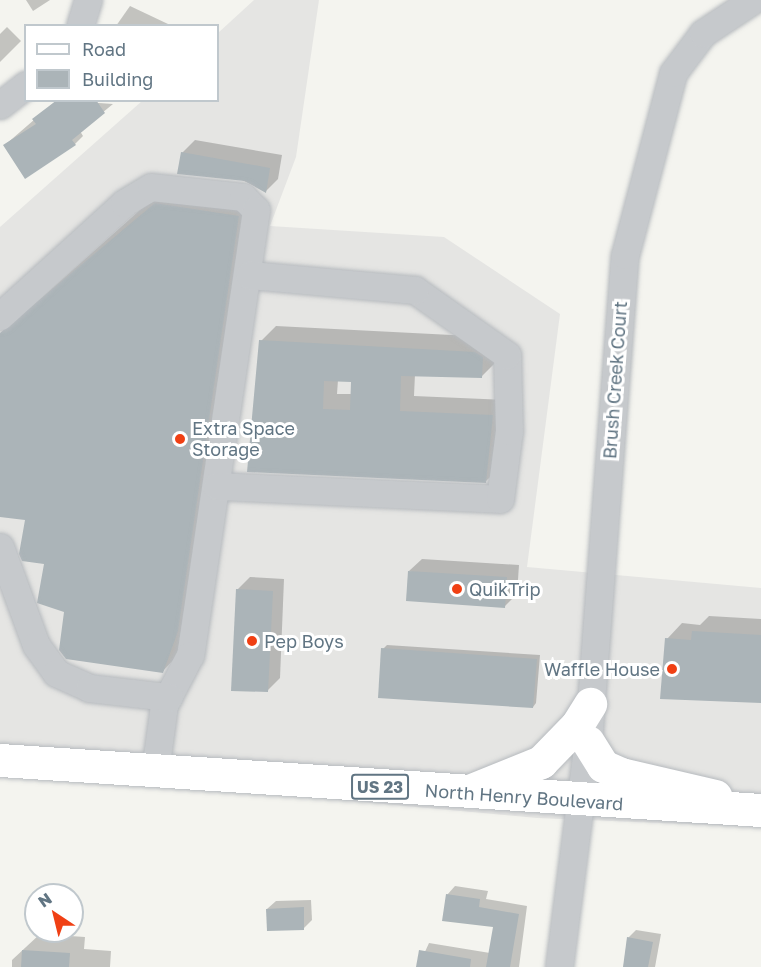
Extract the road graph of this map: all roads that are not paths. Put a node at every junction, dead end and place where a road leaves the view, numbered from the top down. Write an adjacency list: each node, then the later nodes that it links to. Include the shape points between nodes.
1 (88, 0): 3 (street)
2 (753, 0): 11 (street, Brush Creek Court, via 703,33 673,73 625,255)
3 (81, 24)
4 (24, 87): 5 (street)
5 (0, 105)
6 (250, 275): 7 (street, via 256,210 243,197 151,187 124,203); 8 (street); 8 (street, via 415,291 507,355 510,431 500,499)
7 (0, 316)
8 (217, 486): 10 (street, via 190,655)
9 (0, 547): 10 (street, via 36,645 56,673 89,688)
10 (168, 697): 14 (street)
11 (590, 704): 12 (street, Brush Creek Court); 15 (main road, via 577,725 541,762)
12 (588, 742): 16 (street, Brush Creek Court); 17 (main road, via 603,766 621,774)
13 (0, 760): 14 (main road, North Henry Boulevard / US 23)
14 (155, 771): 15 (main road, North Henry Boulevard / US 23)
15 (461, 793): 16 (main road, North Henry Boulevard / US 23)
16 (582, 802): 18 (main road, North Henry Boulevard / US 23); 19 (street, Brush Creek Court)
17 (761, 805)
18 (761, 810)
19 (559, 967)

